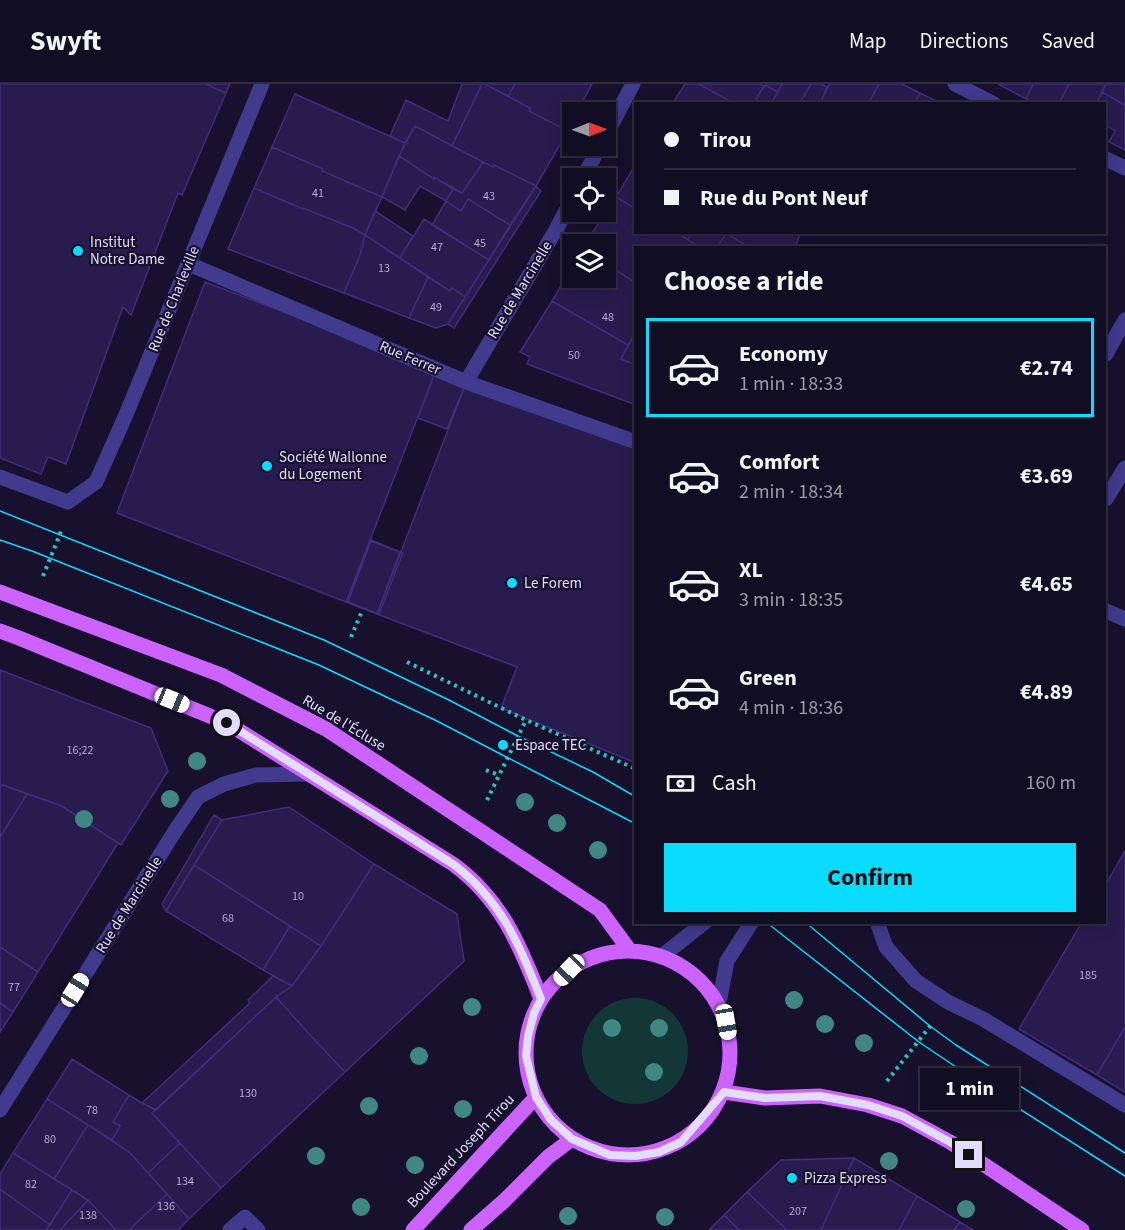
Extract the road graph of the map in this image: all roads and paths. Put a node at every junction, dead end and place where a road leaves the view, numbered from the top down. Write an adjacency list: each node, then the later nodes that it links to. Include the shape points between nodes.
1 (262, 84): 9 (street, Rue de Charleville)
2 (633, 84): 5 (street)
3 (955, 84): 4 (street)
4 (990, 102)
5 (616, 116)
6 (1106, 159): 7 (street)
7 (1125, 168)
8 (562, 218): 12 (street, Rue de Marcinelle)
9 (189, 264): 12 (street, Rue Ferrer); 15 (street, Rue de Charleville, via 96,482 68,502)
10 (1125, 320): 11 (street)
11 (1106, 354)
12 (466, 382): 13 (street, Rue Ferrer)
13 (634, 441)
14 (1125, 468): 16 (street)
15 (0, 477)
16 (1106, 499)
17 (0, 592): 29 (main road, Rue de l'Écluse, via 221,675 326,729)
18 (362, 611): 22 (path)
19 (1106, 611): 20 (street)
20 (1125, 618)
21 (0, 631): 27 (main road, via 227,723)
22 (351, 637)
23 (406, 662): 24 (path)
24 (526, 720): 25 (path); 28 (path)
25 (634, 768)
26 (486, 770): 28 (path)
27 (308, 774): 35 (main road, via 469,876 514,934); 42 (street, Rue de Marcinelle, via 256,776 224,784 198,797)
28 (499, 775): 29 (path)
29 (472, 826): 33 (main road, Rue de l'Écluse, via 600,910)
30 (702, 924): 34 (street)
31 (751, 924): 37 (street, via 727,961)
32 (878, 924): 36 (street, via 886,947 916,981)
33 (630, 951): 34 (main road); 35 (main road, via 598,956 569,970)
34 (662, 956): 37 (main road, via 698,978)
35 (541, 999): 39 (main road, via 534,1013 526,1056)
36 (948, 1002): 40 (path); 41 (street)
37 (719, 1003): 38 (main road, via 732,1056)
38 (724, 1092): 40 (main road, via 765,1098 820,1096); 43 (main road, via 681,1142 659,1152 610,1155)
39 (536, 1097): 43 (main road, via 551,1120); 46 (main road, Boulevard Joseph Tirou)
40 (868, 1105): 48 (main road, via 902,1116 950,1142)
41 (1125, 1105)
42 (0, 1110)
43 (572, 1139): 47 (main road)
44 (230, 1230): 45 (street, via 245,1217)
45 (258, 1230)
46 (413, 1230)
47 (471, 1230)
48 (1082, 1230)

